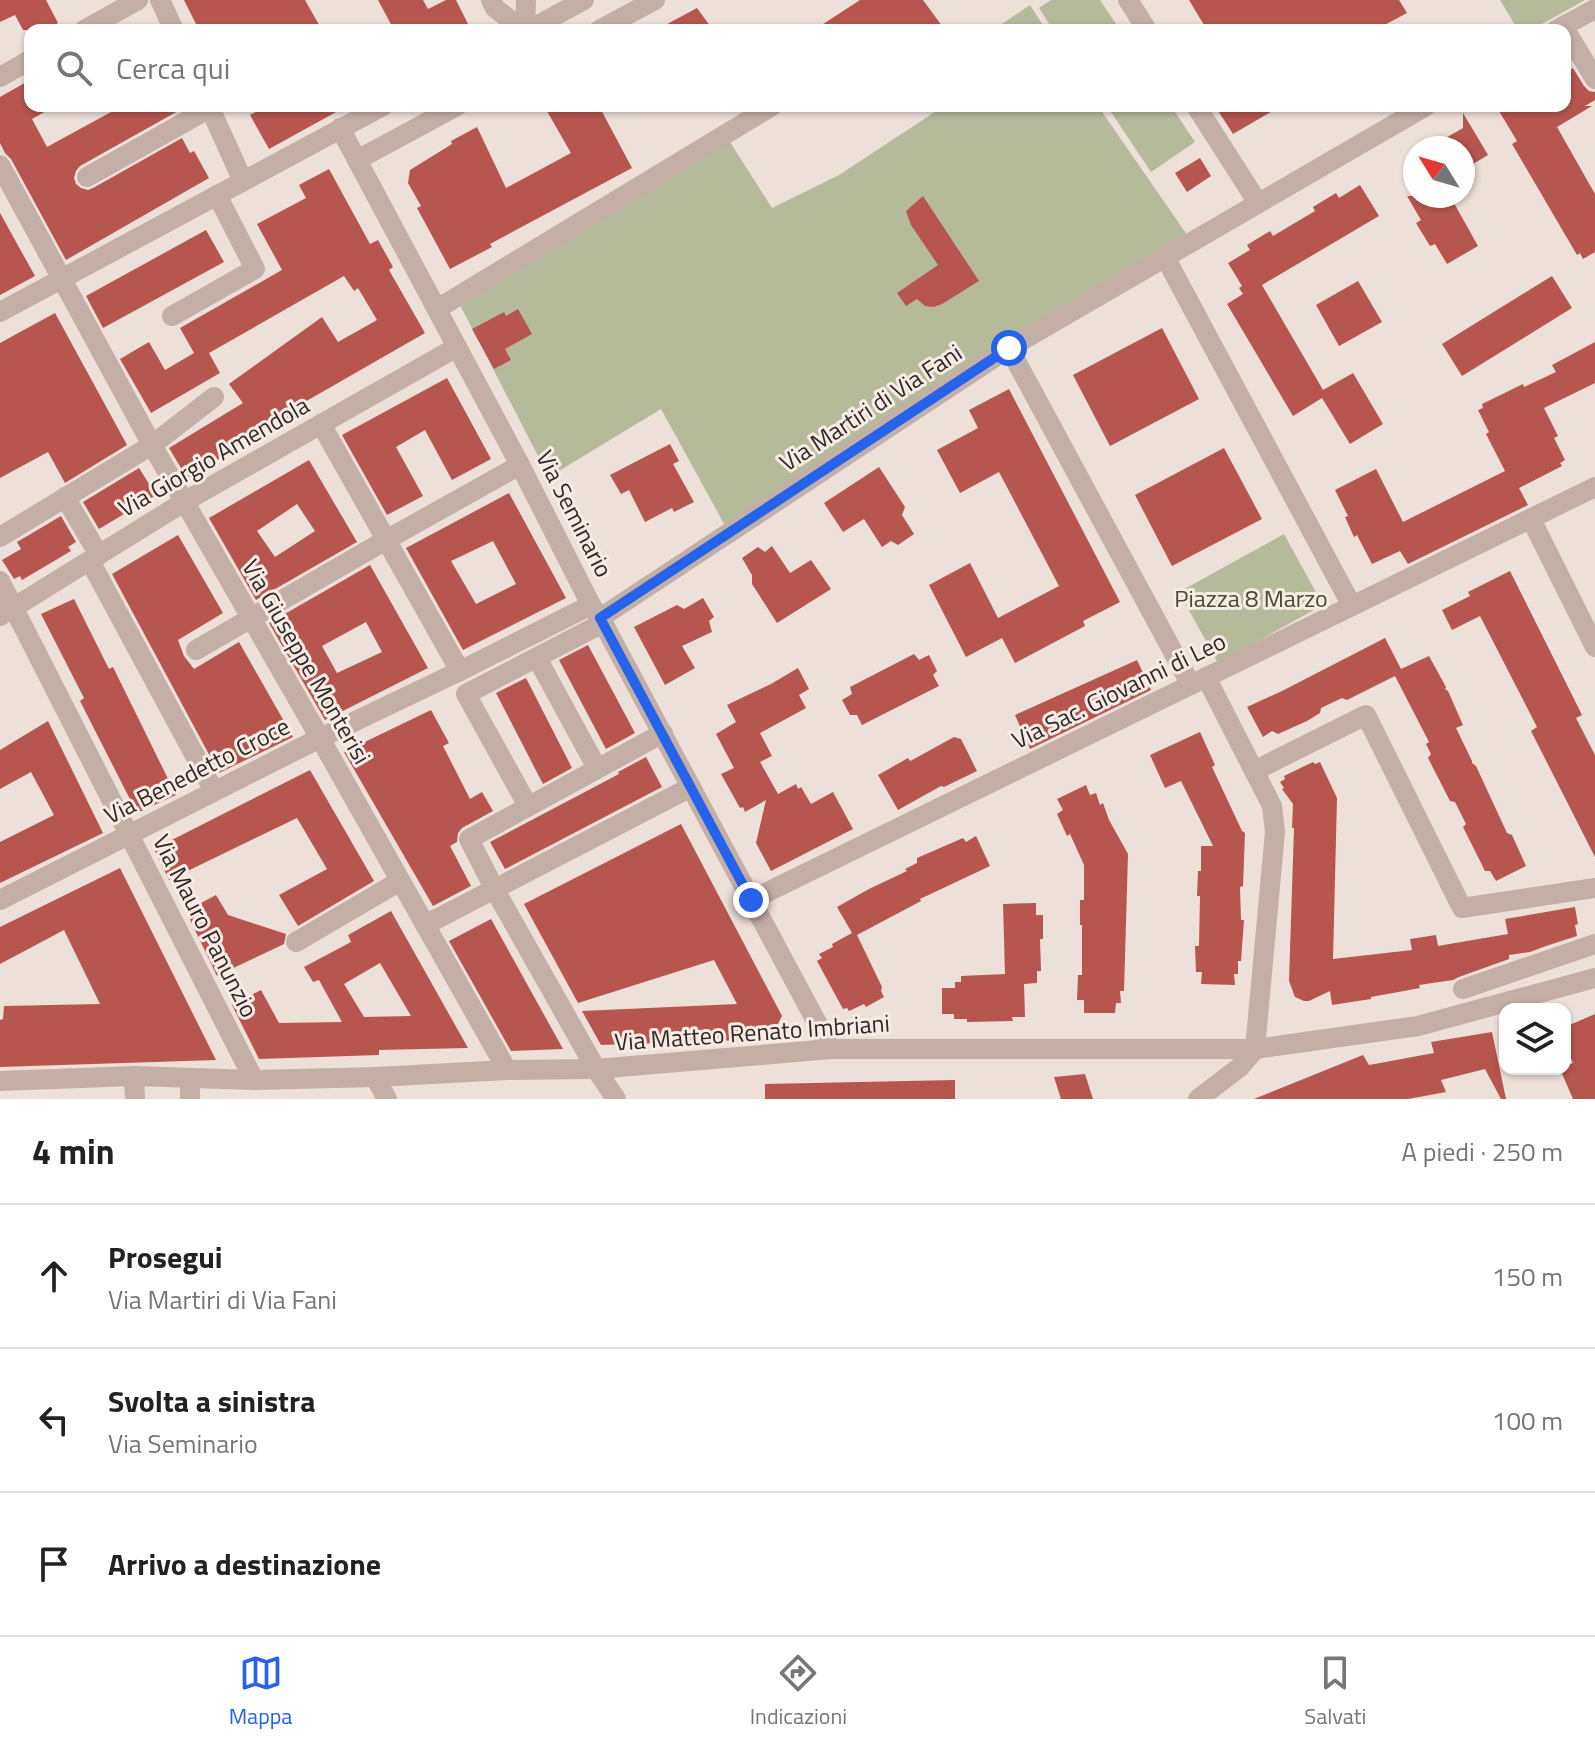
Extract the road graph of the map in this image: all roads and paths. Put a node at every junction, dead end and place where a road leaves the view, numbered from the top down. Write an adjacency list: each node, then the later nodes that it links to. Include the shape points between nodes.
1 (138, 0): 9 (street)
2 (160, 0): 10 (street)
3 (491, 0): 11 (street)
4 (526, 0): 12 (street)
5 (584, 0): 13 (street)
6 (655, 0): 14 (street)
7 (1128, 0): 15 (street)
8 (1595, 9): 16 (street)
9 (95, 24)
10 (171, 24)
11 (518, 24)
12 (526, 24)
13 (538, 24)
14 (610, 24)
15 (1143, 24)
16 (1567, 24)
17 (1571, 44): 20 (street)
18 (24, 63): 19 (street)
19 (0, 77)
20 (1595, 79)
21 (201, 112): 31 (street)
22 (212, 112): 32 (street)
23 (371, 112): 28 (street)
24 (446, 112): 29 (street)
25 (762, 112): 37 (street)
26 (1200, 112): 34 (street)
27 (1416, 112): 34 (street, Via Martiri di Via Fani)
28 (340, 128): 29 (street, Via Seminario); 32 (street)
29 (357, 160): 37 (street, Via Seminario)
30 (0, 165): 36 (street, Via Giuseppe Monterisi)
31 (87, 177)
32 (243, 181): 33 (street)
33 (217, 195): 36 (street); 39 (street, via 255,269)
34 (1258, 203): 35 (street, Via Martiri di Via Fani)
35 (1165, 257): 41 (street, Via Martiri di Via Fani); 54 (street)
36 (62, 279): 38 (street); 44 (street, Via Giuseppe Monterisi)
37 (437, 309): 40 (street, Via Seminario)
38 (0, 312)
39 (172, 316)
40 (457, 347): 43 (street, Via Giorgio Amendola); 45 (street, Via Seminario)
41 (1009, 348): 56 (street, Via Martiri di Via Fani); 62 (street)
42 (214, 397): 44 (street)
43 (321, 424): 48 (street, Via Giorgio Amendola); 51 (street)
44 (152, 445): 47 (street); 48 (street, Via Giuseppe Monterisi)
45 (520, 465): 51 (street); 56 (street, Via Seminario)
46 (1595, 487): 49 (street, Via Sac. Giovanni di Leo)
47 (65, 497): 50 (street); 52 (street)
48 (184, 502): 52 (street, Via Giorgio Amendola); 57 (street, Via Giuseppe Monterisi)
49 (1531, 519): 54 (street, Via Sac. Giovanni di Leo); 58 (street)
50 (0, 537)
51 (386, 540): 57 (street); 61 (street)
52 (94, 558): 55 (street, Via Giorgio Amendola); 68 (street)
53 (0, 581): 55 (street, Via Mauro Panunzio)
54 (1352, 606): 62 (street, Via Sac. Giovanni di Leo)
55 (7, 611): 70 (street, Via Mauro Panunzio)
56 (598, 616): 60 (street); 61 (street, Via Benedetto Croce); 63 (street, Via Seminario)
57 (252, 619): 59 (street); 64 (street, Via Giuseppe Monterisi)
58 (1595, 647)
59 (196, 650)
60 (537, 658): 65 (street); 69 (street, via 466,694)
61 (460, 671): 64 (street, Via Benedetto Croce)
62 (1199, 681): 66 (street); 75 (street, Via Sac. Giovanni di Leo)
63 (663, 733): 65 (street); 67 (street, Via Seminario)
64 (320, 738): 68 (street, Via Benedetto Croce); 71 (street, Via Giuseppe Monterisi)
65 (597, 768): 69 (street)
66 (1254, 771): 73 (street, via 1366,715 1462,908); 82 (street, via 1272,806 1275,832)
67 (691, 787): 72 (street); 75 (street, Via Seminario)
68 (214, 791): 70 (street, Via Benedetto Croce)
69 (528, 806): 72 (street, via 469,839)
70 (130, 835): 74 (street, Via Benedetto Croce); 88 (street, Via Mauro Panunzio)
71 (400, 881): 76 (street, Via Giuseppe Monterisi); 77 (street)
72 (495, 890): 76 (street); 83 (street)
73 (1593, 894)
74 (0, 900)
75 (751, 900): 81 (street, Via Seminario)
76 (425, 925): 84 (street, Via Giuseppe Monterisi)
77 (296, 942)
78 (1595, 944): 80 (street)
79 (1595, 978): 82 (street, Via Matteo Renato Imbriani, via 1418,1026)
80 (1463, 989)
81 (831, 1049): 82 (street, Via Matteo Renato Imbriani); 83 (street, Via Matteo Renato Imbriani)
82 (1255, 1049): 94 (street)
83 (596, 1069): 84 (street, Via Matteo Renato Imbriani); 93 (street)
84 (507, 1070): 86 (street, Via Matteo Renato Imbriani)
85 (134, 1076): 87 (street, Via Matteo Renato Imbriani); 89 (street, Via Matteo Renato Imbriani); 90 (street)
86 (375, 1077): 88 (street, Via Matteo Renato Imbriani); 92 (street)
87 (190, 1078): 88 (street, Via Matteo Renato Imbriani); 91 (street)
88 (254, 1080)
89 (0, 1081)
90 (135, 1099)
91 (190, 1099)
92 (387, 1099)
93 (616, 1099)
94 (1198, 1099)

